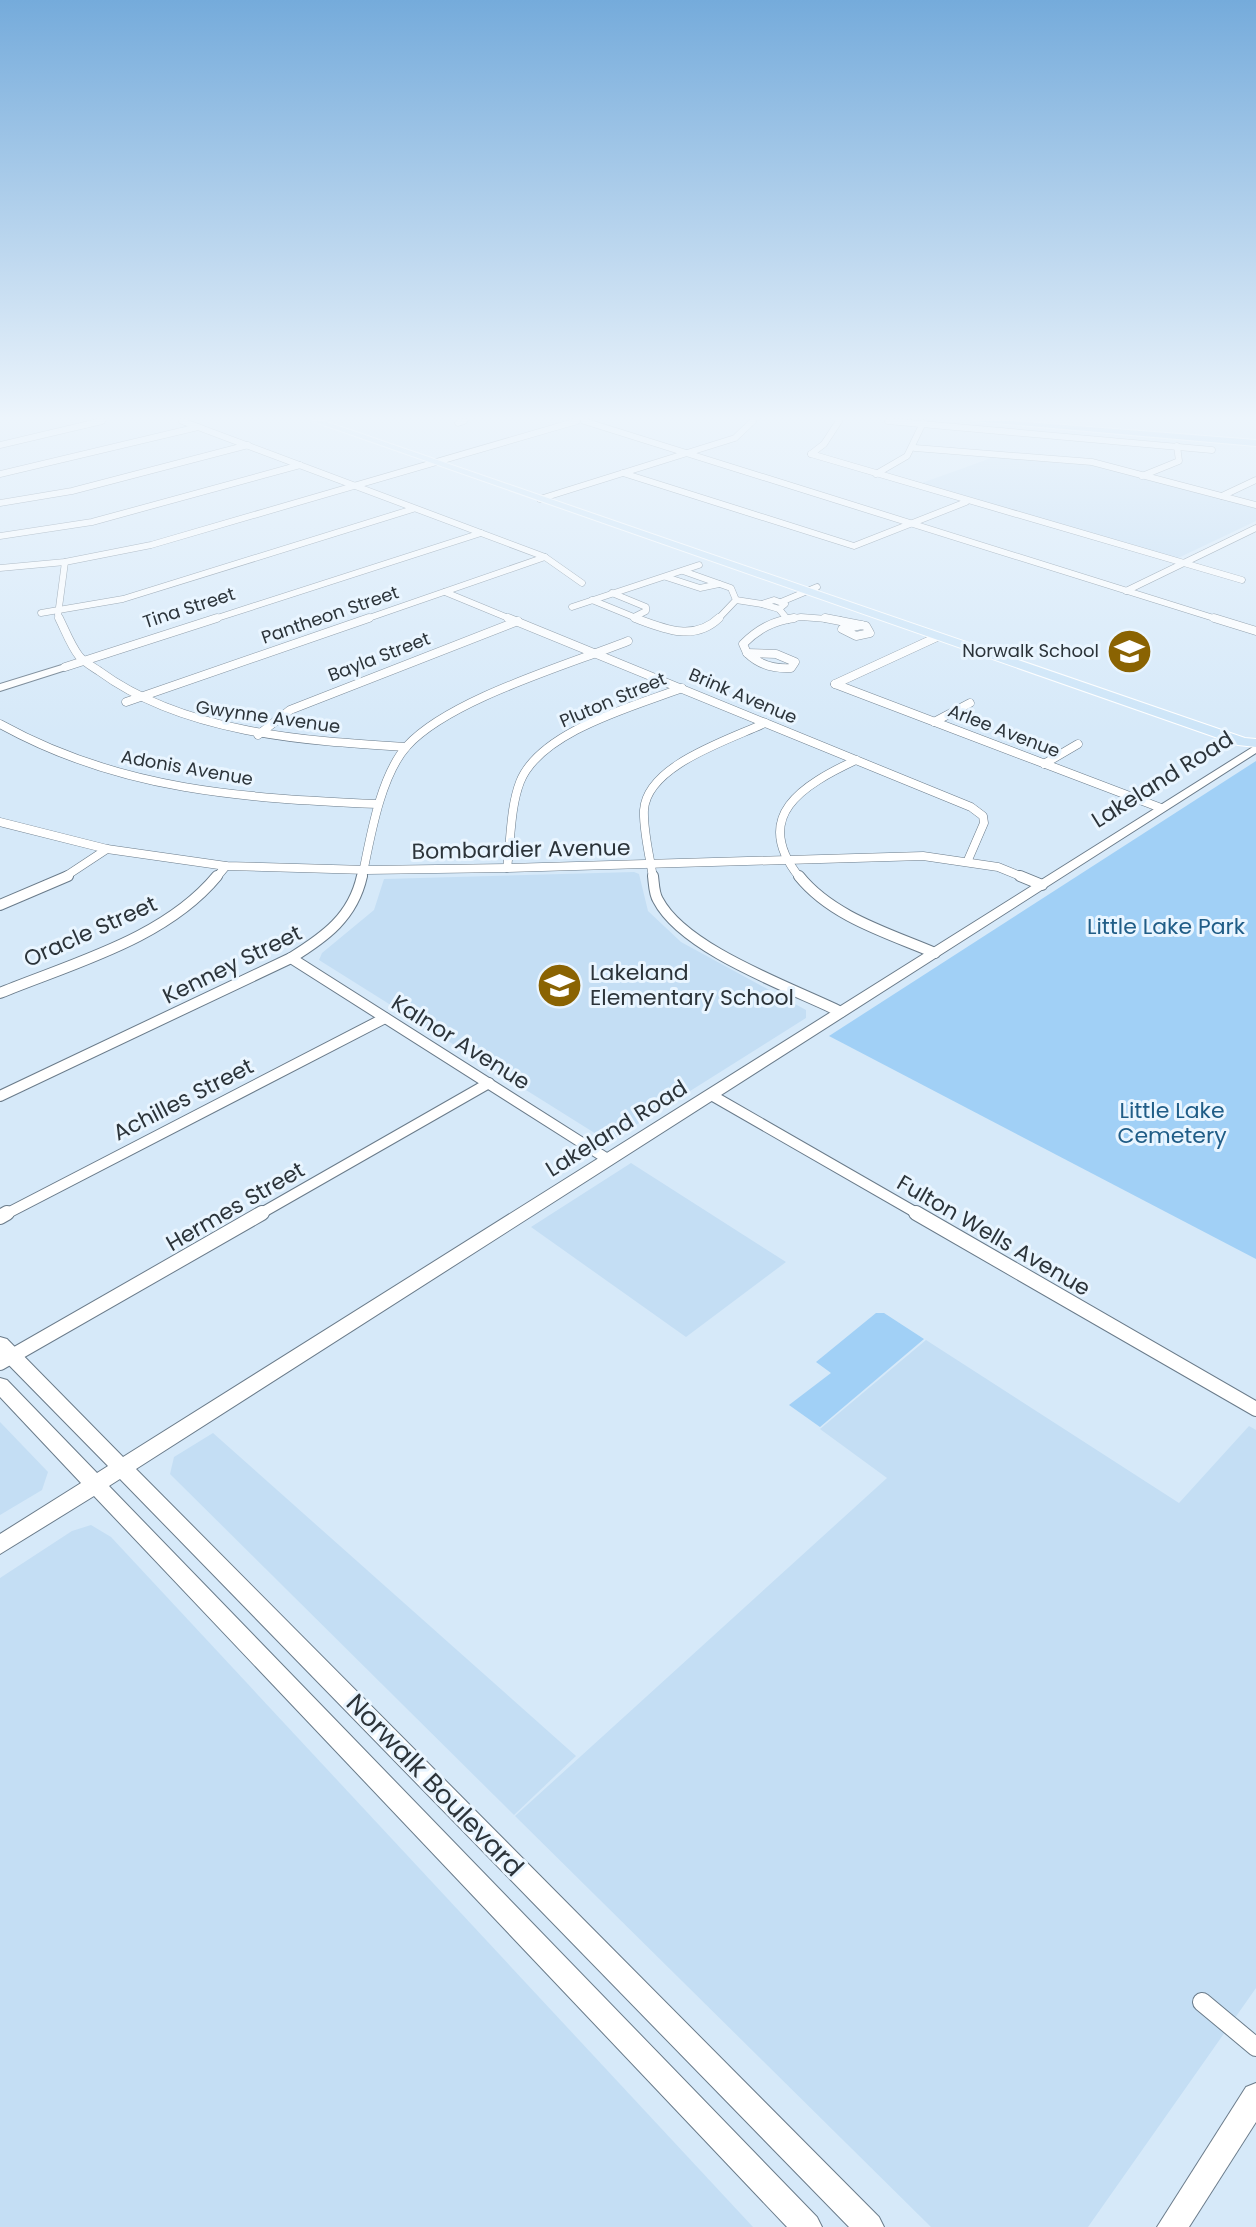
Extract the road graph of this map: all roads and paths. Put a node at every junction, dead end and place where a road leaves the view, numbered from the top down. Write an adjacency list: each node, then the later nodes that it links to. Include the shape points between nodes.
1 (73, 525): 11 (street)
2 (220, 525): 15 (street)
3 (363, 525): 36 (street, via 123,599 41,609)
4 (458, 525): 10 (street)
5 (627, 525): 25 (main road)
6 (787, 525): 7 (street, via 854,546)
7 (910, 525): 26 (street)
8 (1046, 525): 16 (street)
9 (1256, 528): 12 (street)
10 (481, 533): 14 (street); 43 (street, Tina Street)
11 (0, 536)
12 (1239, 536): 13 (street); 16 (street)
13 (1256, 541)
14 (545, 557): 23 (street); 27 (street, Pantheon Street)
15 (65, 562): 18 (street); 21 (street)
16 (1182, 564): 22 (street); 26 (street)
17 (699, 565): 19 (street)
18 (0, 568)
19 (683, 571): 20 (street); 24 (street)
20 (666, 577): 24 (street, via 700,588); 28 (street)
21 (52, 579)
22 (1242, 580)
23 (582, 583)
24 (720, 584): 30 (street, via 731,588)
25 (812, 589): 31 (street); 39 (main road); 54 (main road)
26 (1126, 591): 38 (street)
27 (445, 592): 35 (street, Brink Avenue); 48 (street, Pantheon Street)
28 (612, 593): 29 (street); 33 (street, via 648,609)
29 (592, 600): 32 (street); 33 (street)
30 (736, 600): 31 (street, via 770,609); 33 (street, via 698,632 681,632)
31 (780, 606): 34 (street)
32 (572, 607)
33 (636, 616)
34 (788, 620): 37 (street, via 827,617); 42 (street, via 751,635 742,647)
35 (518, 621): 41 (street, Brink Avenue); 53 (street, Bayla Street, via 290,710)
36 (43, 625)
37 (862, 625)
38 (1256, 631)
39 (937, 637): 50 (street, Arlee Avenue, via 835,684); 56 (main road)
40 (628, 641): 41 (street, Kenney Street)
41 (596, 653): 46 (street, Brink Avenue); 57 (street, Kenney Street, via 475,702 435,723)
42 (746, 653): 42 (street, via 776,654 796,664 775,667)
43 (62, 662): 44 (street); 45 (street, Tina Street)
44 (78, 674)
45 (0, 688)
46 (682, 688): 51 (street, Brink Avenue); 68 (street, Pluton Street, via 567,736 537,756 520,782)
47 (114, 695): 48 (street, Gwynne Avenue)
48 (126, 702): 53 (street, Gwynne Avenue, via 196,724)
49 (970, 703): 50 (street)
50 (934, 722): 59 (street, Arlee Avenue)
51 (765, 723): 58 (street, Brink Avenue); 66 (street, via 681,762 654,783 644,809)
52 (0, 724): 60 (street, Adonis Avenue, via 40,746 158,782 287,801)
53 (258, 735): 57 (street, Gwynne Avenue)
54 (1256, 737)
55 (1078, 744): 59 (street)
56 (1256, 746): 61 (street, Lakeland Road)
57 (406, 747): 60 (street, Kenney Street)
58 (856, 760): 64 (street, via 809,785 790,802 780,825); 65 (street, Brink Avenue, via 983,816)
59 (1044, 764): 61 (street, Arlee Avenue)
60 (378, 804): 69 (street, Kenney Street)
61 (1161, 808): 70 (street, Lakeland Road)
62 (1, 823): 63 (street, Bombardier Avenue)
63 (107, 849): 67 (street, Bombardier Avenue); 71 (street, via 68,876)
64 (787, 859): 65 (street, Bombardier Avenue); 66 (street, Bombardier Avenue); 72 (street, via 799,881 818,898)
65 (968, 860): 70 (street, Bombardier Avenue)
66 (650, 864): 68 (street, Bombardier Avenue); 75 (street, via 656,898 673,922 700,944)
67 (226, 866): 69 (street, Bombardier Avenue); 74 (street, Oracle Street, via 204,895 167,920)
68 (507, 868): 69 (street, Bombardier Avenue)
69 (367, 870): 73 (street, Kenney Street, via 345,918)
70 (1042, 885): 72 (street, Lakeland Road)
71 (0, 905)
72 (935, 953): 75 (street, Lakeland Road)
73 (291, 958): 76 (street, Kalnor Avenue); 78 (street, Kenney Street)
74 (0, 993)
75 (841, 1012): 79 (street, Lakeland Road)
76 (385, 1018): 77 (street, Kalnor Avenue); 81 (street, Achilles Street)
77 (489, 1083): 80 (street, Kalnor Avenue); 82 (street, Hermes Street)
78 (0, 1096)
79 (713, 1096): 80 (street, Lakeland Road); 84 (street, Fulton Wells Avenue)
80 (609, 1160): 85 (street, Lakeland Road)
81 (0, 1217)
82 (4, 1354): 85 (street, Norwalk Boulevard)
83 (0, 1385): 86 (street, Norwalk Boulevard)
84 (1256, 1409)
85 (125, 1468): 86 (street, Lakeland Road); 92 (street, Norwalk Boulevard)
86 (99, 1484): 87 (street, Lakeland Road); 91 (street, Norwalk Boulevard, via 217,1614)
87 (0, 1545)
88 (1202, 2002): 89 (street)
89 (1256, 2047)
90 (1256, 2097): 93 (street)
91 (807, 2227)
92 (869, 2227)
93 (1172, 2227)

